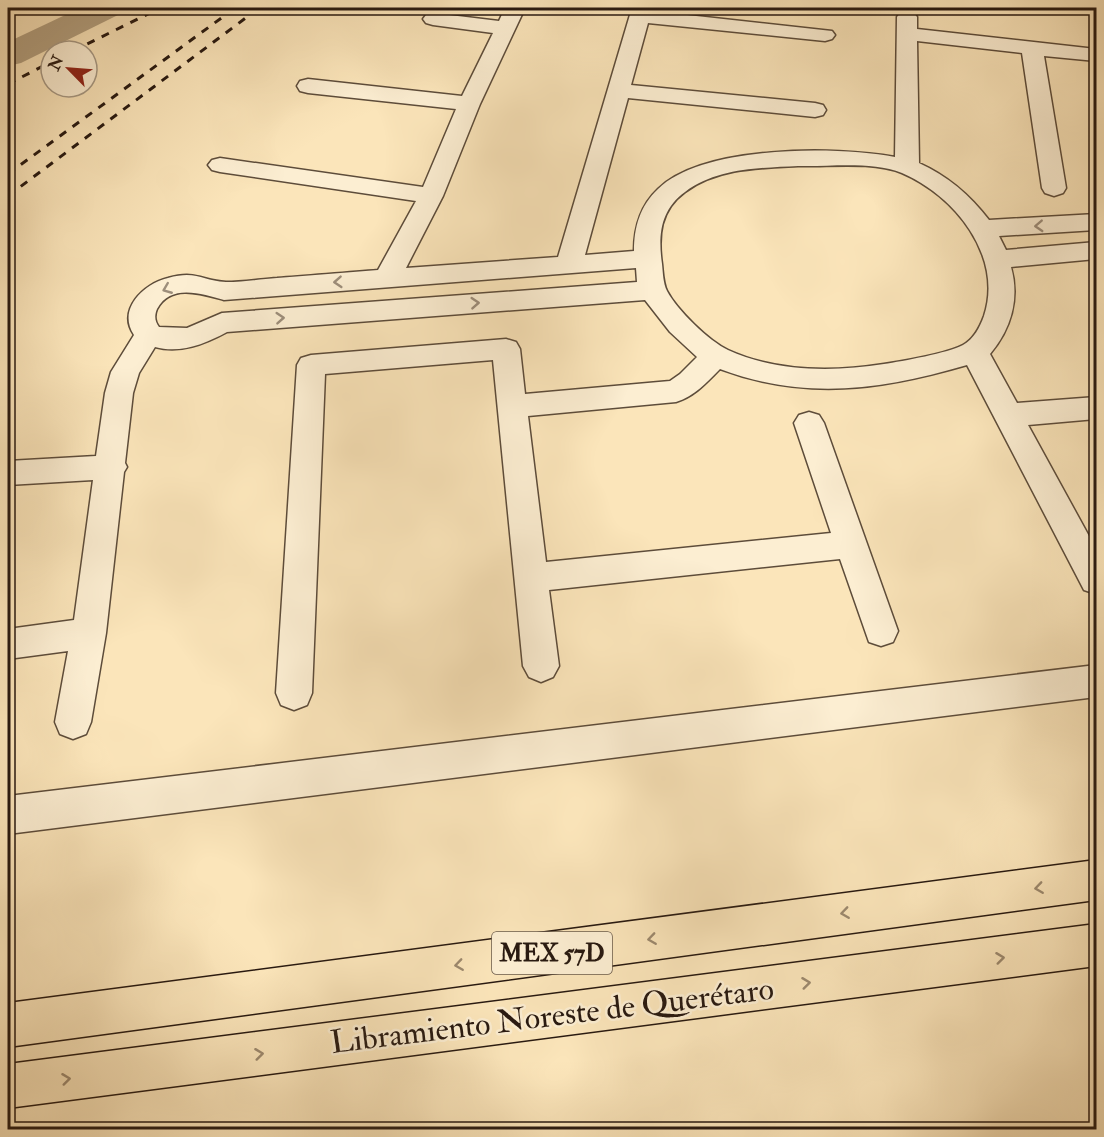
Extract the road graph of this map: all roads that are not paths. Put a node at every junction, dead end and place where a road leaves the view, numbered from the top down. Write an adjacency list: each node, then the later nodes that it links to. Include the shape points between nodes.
1 (641, 12): 4 (street); 8 (street)
2 (510, 18): 3 (street); 9 (street)
3 (433, 20)
4 (825, 35)
5 (1032, 48): 6 (street); 12 (street, via 908,26); 13 (street)
6 (1096, 55)
7 (308, 86): 9 (street)
8 (619, 90): 10 (street); 20 (street)
9 (469, 104): 14 (street)
10 (814, 110)
11 (220, 165): 14 (street)
12 (907, 167): 16 (street, via 962,202); 18 (street, via 858,160 798,159 737,163 691,177 662,198 647,225)
13 (1054, 188)
14 (431, 196): 21 (street)
15 (1096, 222): 16 (street, one-way to 16)
16 (981, 229): 19 (street)
17 (1096, 251): 19 (street)
18 (647, 259): 20 (street); 22 (street)
19 (999, 260): 26 (street, via 1004,293 999,318)
20 (569, 265): 21 (street)
21 (387, 279): 23 (street, one-way to 23)
22 (652, 290): 24 (street, one-way to 22); 27 (street, via 681,327)
23 (224, 291): 24 (street); 25 (street, one-way to 25, via 185,283 166,288 151,297 141,310 141,324)
24 (222, 323): 25 (street, via 185,339 165,340)
25 (149, 334): 32 (street, via 125,372)
26 (974, 351): 27 (street, via 887,375 827,379 773,375); 30 (street)
27 (715, 356): 28 (street, via 676,391)
28 (512, 406): 35 (street); 42 (street, via 506,350 311,365)
29 (1096, 408): 30 (street)
30 (1008, 415): 36 (street)
31 (809, 423): 34 (street)
32 (111, 467): 33 (street); 38 (street)
33 (8, 473)
34 (851, 544): 35 (street); 37 (street)
35 (531, 578): 40 (street)
36 (1096, 580)
37 (881, 631)
38 (89, 633): 39 (street); 43 (street)
39 (8, 644)
40 (541, 666)
41 (1096, 681): 44 (street)
42 (294, 693)
43 (73, 722)
44 (8, 814)
45 (1096, 880): 47 (highway, MEX 57D, one-way to 47)
46 (1096, 945): 48 (highway, Libramiento Noreste de Querétaro / MEX 57D, one-way to 46)
47 (8, 1025)
48 (8, 1086)

